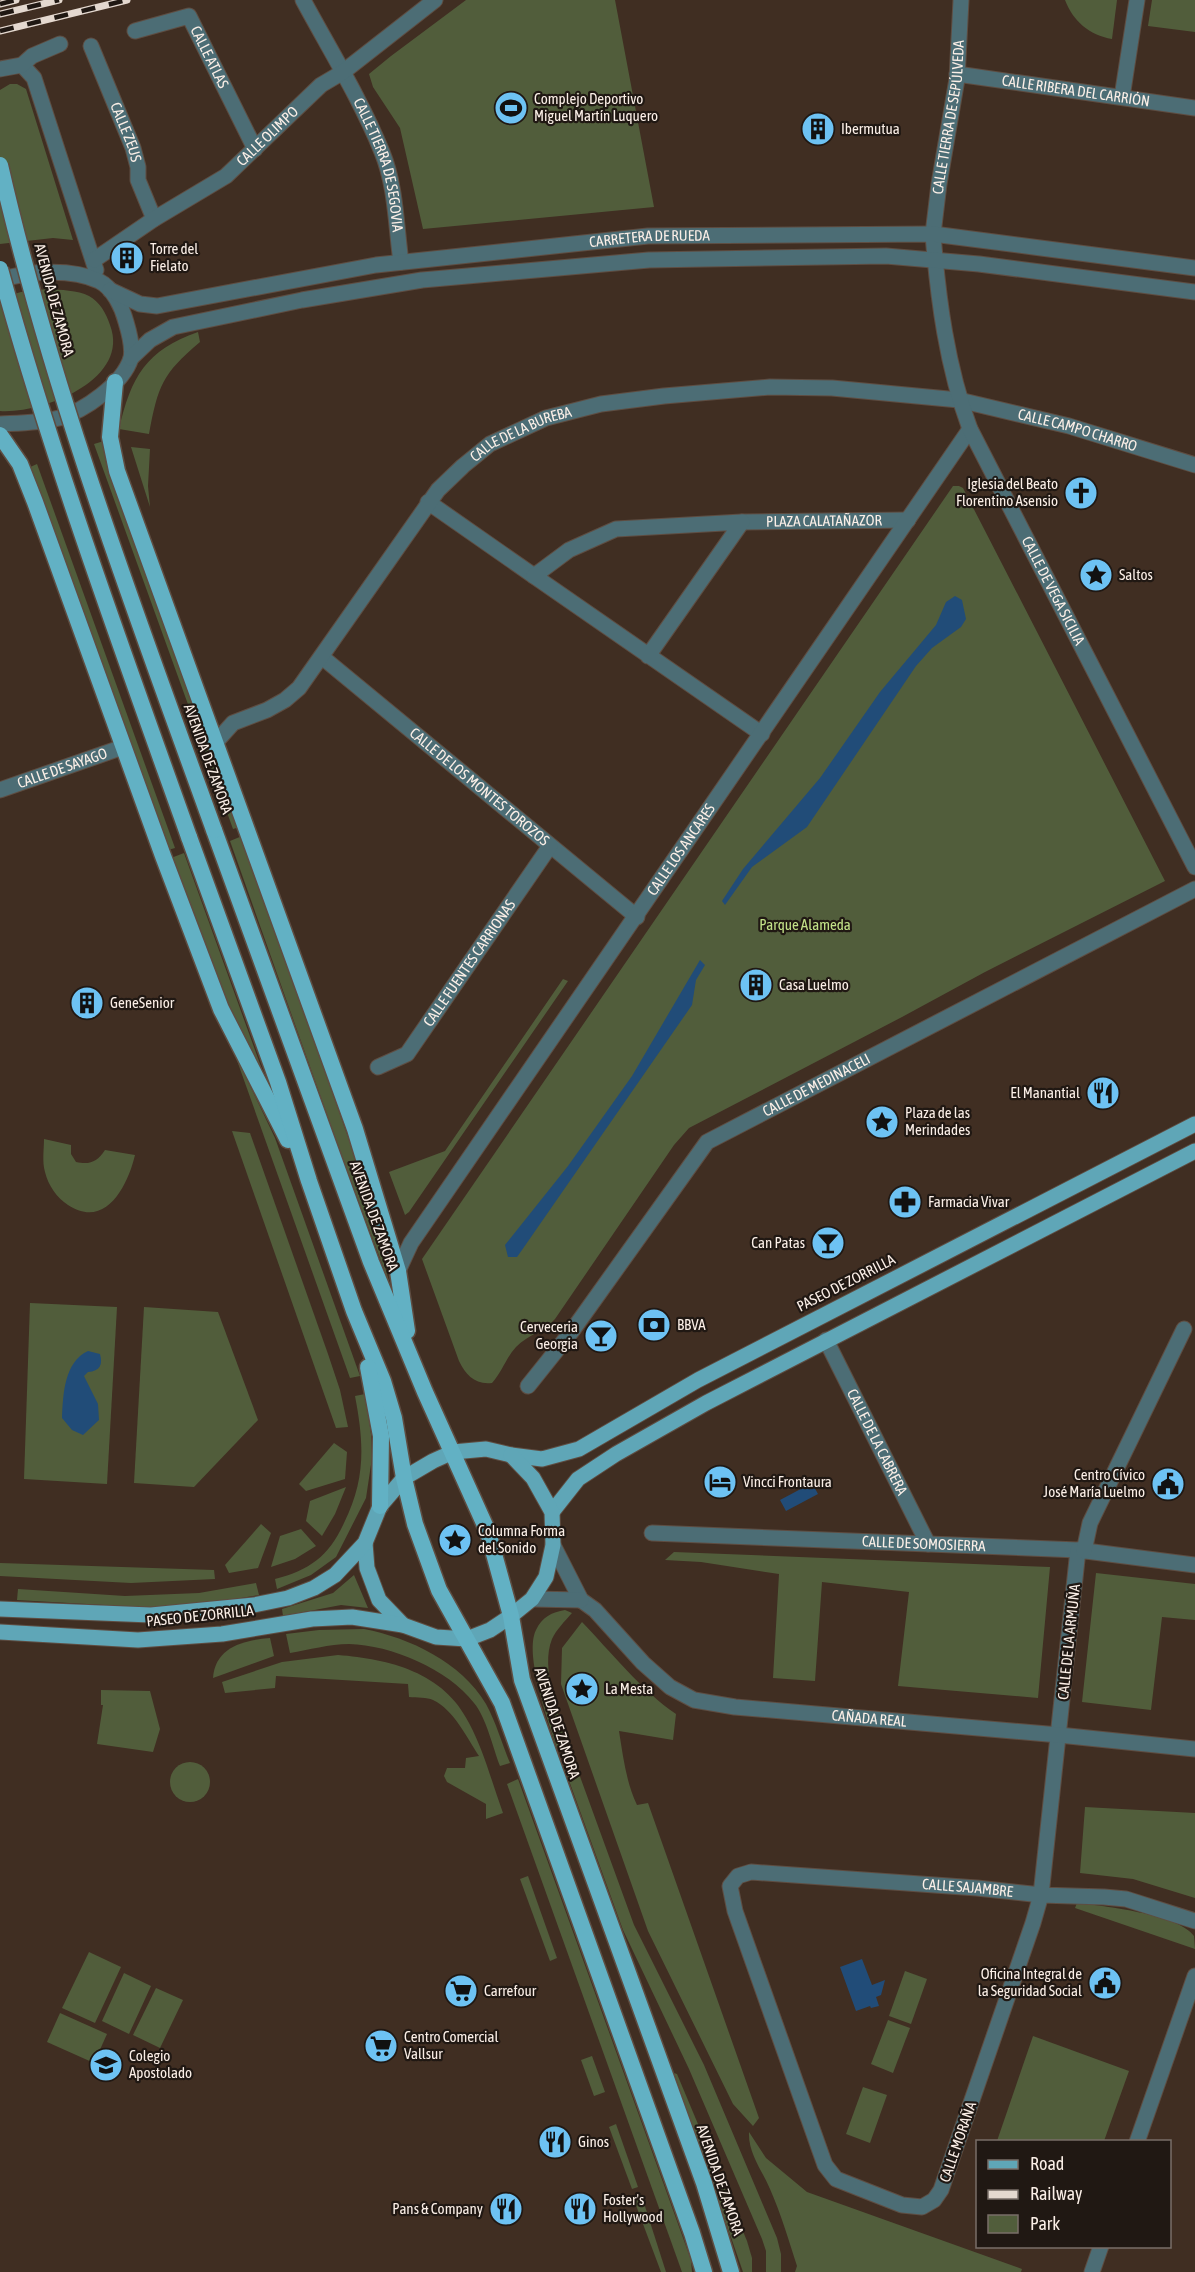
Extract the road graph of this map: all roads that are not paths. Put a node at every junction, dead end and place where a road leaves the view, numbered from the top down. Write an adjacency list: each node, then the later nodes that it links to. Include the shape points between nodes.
1 (303, 0): 10 (street, CALLE TIERRA DE SEGOVIA)
2 (435, 0): 10 (street, CALLE OLIMPO)
3 (961, 0): 11 (street, CALLE TIERRA DE SEPÚLVEDA)
4 (1137, 0): 12 (street)
5 (135, 31): 14 (street, CALLE ATLAS, via 189,16)
6 (60, 44): 8 (street, via 32,56)
7 (91, 46): 16 (street, CALLE ZEUS, via 133,148 138,180)
8 (22, 65): 9 (street); 18 (street, via 34,78)
9 (0, 69)
10 (342, 72): 14 (street, CALLE OLIMPO, via 321,85); 20 (street, CALLE TIERRA DE SEGOVIA, via 382,153 390,181)
11 (957, 74): 12 (street, CALLE RIBERA DEL CARRIÓN); 17 (street, CALLE TIERRA DE SEPÚLVEDA)
12 (1122, 97): 13 (street, CALLE RIBERA DEL CARRIÓN)
13 (1195, 108)
14 (255, 149): 16 (street, CALLE OLIMPO, via 226,176)
15 (0, 165): 55 (highway, AVENIDA DE ZAMORA, bridge, via 52,362 86,472 371,1262)
16 (154, 219): 18 (street, CALLE OLIMPO)
17 (933, 234): 19 (street, CALLE DE VEGA SICILIA); 20 (street, CARRETERA DE RUEDA, via 648,236); 21 (street, CARRETERA DE RUEDA)
18 (94, 260): 24 (street)
19 (935, 261): 25 (street, CARRETERA DE RUEDA); 26 (street, CARRETERA DE RUEDA, via 886,256 649,260 422,280 186,323 150,340); 28 (street, CALLE DE VEGA SICILIA, via 950,363)
20 (401, 262): 24 (street, CARRETERA DE RUEDA, via 157,306 140,304)
21 (1195, 268)
22 (0, 269): 50 (highway, bridge, via 62,479 278,1082)
23 (0, 280): 24 (street, CARRETERA DE RUEDA, via 53,272 77,275)
24 (105, 286): 26 (street, via 125,319)
25 (1195, 292)
26 (131, 358): 27 (street, CARRETERA DE RUEDA)
27 (115, 382): 29 (street, CARRETERA DE RUEDA, via 95,400 61,417); 40 (highway, via 110,437 117,471)
28 (960, 400): 30 (street, CALLE DE VEGA SICILIA); 32 (street, CALLE CAMPO CHARRO, via 1069,426); 33 (street, CALLE DE LA BUREBA, via 832,388 770,387 601,404 546,418 490,444)
29 (0, 424)
30 (970, 429): 34 (street, CALLE LOS ANCARES); 44 (street, CALLE DE VEGA SICILIA)
31 (0, 435): 41 (highway, via 20,464 35,502)
32 (1195, 465)
33 (428, 502): 36 (street); 38 (street, CALLE DE LA BUREBA)
34 (908, 520): 35 (street, PLAZA CALATAÑAZOR); 39 (street, CALLE LOS ANCARES)
35 (742, 522): 36 (street, PLAZA CALATAÑAZOR, via 616,529 569,550); 37 (street)
36 (534, 576): 37 (street)
37 (648, 656): 39 (street)
38 (322, 657): 40 (street, CALLE DE LA BUREBA, via 285,700 233,723); 43 (street, CALLE DE LOS MONTES TOROZOS)
39 (762, 734): 46 (street, CALLE LOS ANCARES)
40 (215, 743): 51 (highway, via 355,1129)
41 (123, 747): 42 (street, CALLE DE SAYAGO); 50 (highway, via 221,1009)
42 (0, 790)
43 (550, 846): 46 (street, CALLE DE LOS MONTES TOROZOS); 47 (street, CALLE FUENTES CARRIONAS, via 407,1054)
44 (1195, 867)
45 (1195, 889): 56 (street, CALLE DE MEDINACELI, via 707,1142)
46 (636, 917): 51 (street, CALLE LOS ANCARES, via 408,1247)
47 (378, 1067)
48 (1195, 1124): 58 (main road, PASEO DE ZORRILLA, via 698,1380 579,1449 542,1459)
49 (1195, 1151): 54 (main road)
50 (309, 1181): 52 (highway)
51 (398, 1271): 55 (highway)
52 (354, 1311): 59 (highway, via 383,1381); 60 (highway, via 373,1384 381,1436)
53 (1184, 1329): 66 (street, CALLE DE LA ARMUÑA, via 1090,1523)
54 (826, 1340): 61 (main road, via 616,1454 578,1479); 64 (street, CALLE DE LA CABRERA)
55 (411, 1358): 57 (highway, AVENIDA DE ZAMORA)
56 (528, 1386)
57 (453, 1452): 58 (main road, PASEO DE ZORRILLA, via 486,1449); 59 (main road, PASEO DE ZORRILLA); 71 (highway, AVENIDA DE ZAMORA, via 488,1532)
58 (511, 1455): 61 (main road, PASEO DE ZORRILLA, via 533,1478)
59 (404, 1478): 60 (main road, PASEO DE ZORRILLA); 74 (highway, via 415,1524 439,1590)
60 (380, 1506): 63 (main road, PASEO DE ZORRILLA)
61 (552, 1512): 65 (main road, PASEO DE ZORRILLA)
62 (652, 1533): 64 (street, CALLE DE SOMOSIERRA)
63 (365, 1544): 70 (main road, PASEO DE ZORRILLA, via 335,1575 314,1588 269,1603 151,1615); 72 (main road, PASEO DE ZORRILLA, via 366,1568 379,1600)
64 (928, 1544): 66 (street, CALLE DE SOMOSIERRA)
65 (553, 1545): 68 (main road, PASEO DE ZORRILLA, via 546,1577); 69 (street, CAÑADA REAL)
66 (1081, 1550): 67 (street, CALLE DE SOMOSIERRA); 75 (street, CALLE DE LA ARMUÑA)
67 (1195, 1564)
68 (532, 1599): 69 (street); 71 (main road, PASEO DE ZORRILLA)
69 (581, 1600): 75 (street, CAÑADA REAL, via 596,1610 643,1663 694,1700 735,1707)
70 (0, 1609)
71 (511, 1616): 74 (main road, PASEO DE ZORRILLA); 84 (highway, AVENIDA DE ZAMORA, via 526,1690 704,2183)
72 (403, 1625): 73 (main road, PASEO DE ZORRILLA, via 351,1617 312,1619 222,1634 138,1640); 74 (main road, PASEO DE ZORRILLA, via 436,1637)
73 (0, 1632)
74 (467, 1639): 83 (highway, via 502,1703)
75 (1059, 1735): 76 (street, CAÑADA REAL); 78 (street, CALLE MORAÑA)
76 (1195, 1749)
77 (738, 1876): 78 (street, CALLE SAJAMBRE, via 751,1872); 78 (street, CALLE MORAÑA, via 730,1886 735,1911 825,2165 836,2179 902,2205 922,2207 941,2190)
78 (1041, 1895): 79 (street, CALLE SAJAMBRE, via 1126,1899)
79 (1195, 1921)
80 (1195, 1976): 81 (street)
81 (1138, 2140)
82 (1101, 2248): 85 (street)
83 (704, 2272)
84 (731, 2272)
85 (1092, 2272)

